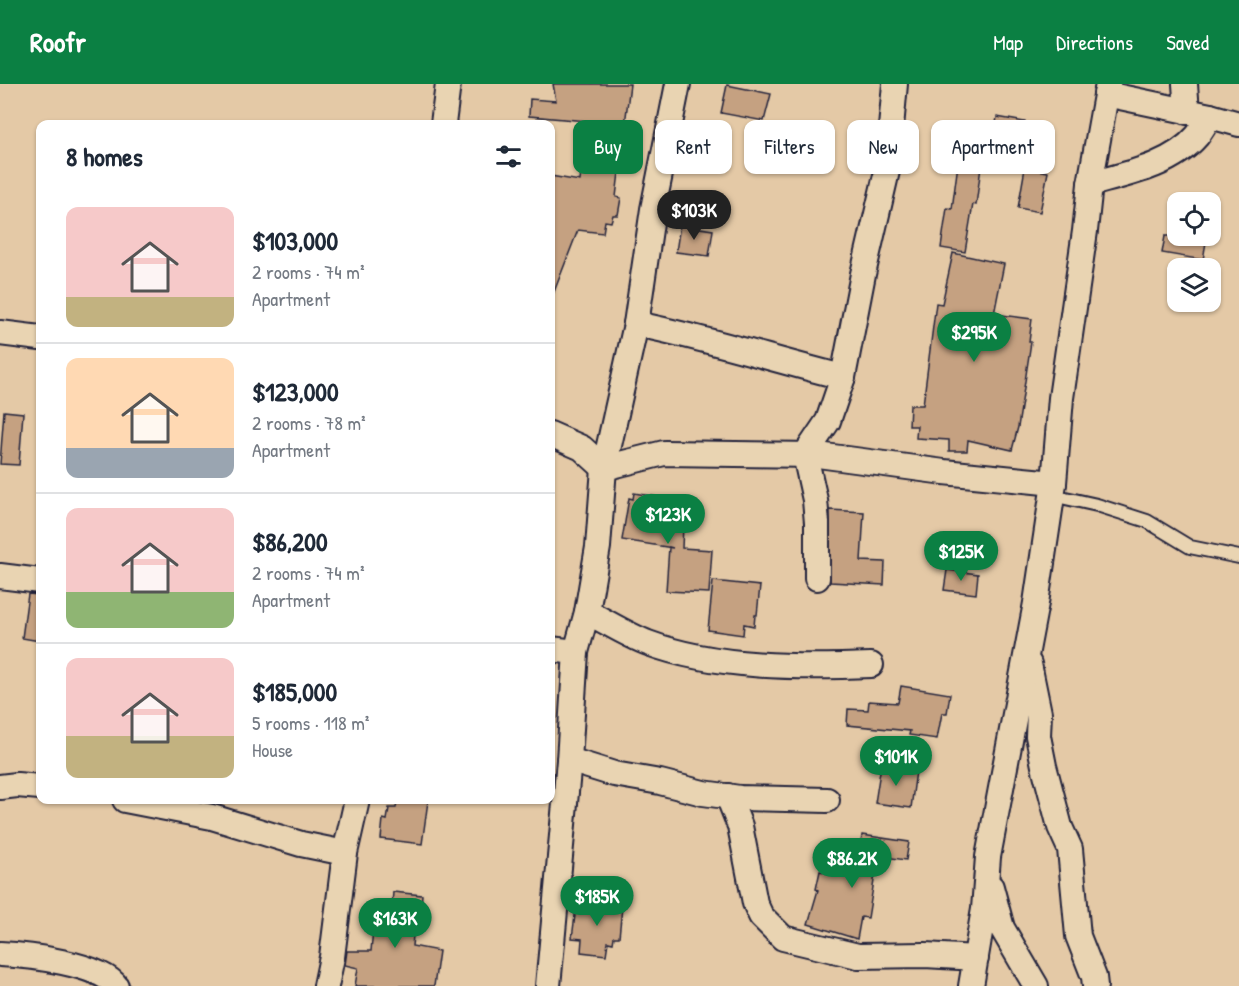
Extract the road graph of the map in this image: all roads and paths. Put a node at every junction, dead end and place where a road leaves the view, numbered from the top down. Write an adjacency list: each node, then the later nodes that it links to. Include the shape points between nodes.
1 (448, 84): 8 (street)
2 (678, 84): 11 (street, via 653,209)
3 (895, 84): 14 (street, via 887,171)
4 (1185, 84): 6 (street)
5 (1107, 89): 6 (street); 10 (street)
6 (1187, 112): 7 (street)
7 (1210, 116): 9 (street); 10 (street, via 1197,136 1170,158)
8 (443, 120)
9 (1239, 124)
10 (1090, 184): 18 (street, via 1061,398)
11 (636, 324): 14 (street); 17 (street)
12 (0, 333): 13 (street)
13 (36, 338)
14 (843, 377): 16 (street, via 828,421)
15 (555, 436): 17 (street, via 582,448)
16 (805, 454): 17 (street, via 664,453); 18 (street); 21 (street, via 815,500)
17 (604, 468): 23 (street, via 598,547)
18 (1053, 489): 19 (lane, via 1147,521 1190,547); 26 (street)
19 (1239, 556)
20 (0, 576): 22 (street)
21 (817, 578)
22 (36, 580)
23 (586, 612): 25 (street); 27 (street, via 647,643 697,657 809,667)
24 (555, 650): 25 (street)
25 (576, 652): 28 (street)
26 (1026, 653): 36 (street); 44 (street, via 1039,713 1038,736 1044,766 1070,849 1078,936)
27 (871, 665)
28 (570, 760): 31 (street, via 614,774); 41 (street)
29 (0, 787): 30 (street)
30 (36, 787)
31 (728, 796): 32 (street); 38 (street, via 740,826 755,903 761,916 783,938 858,956)
32 (828, 800)
33 (145, 804): 35 (street, via 212,817)
34 (356, 804): 35 (street)
35 (345, 853): 40 (street)
36 (988, 864): 38 (street); 43 (street, via 1002,928)
37 (0, 954): 39 (street, via 67,964 109,978)
38 (976, 958): 42 (street)
39 (116, 986)
40 (326, 986)
41 (548, 986)
42 (971, 986)
43 (1036, 986)
44 (1095, 986)

